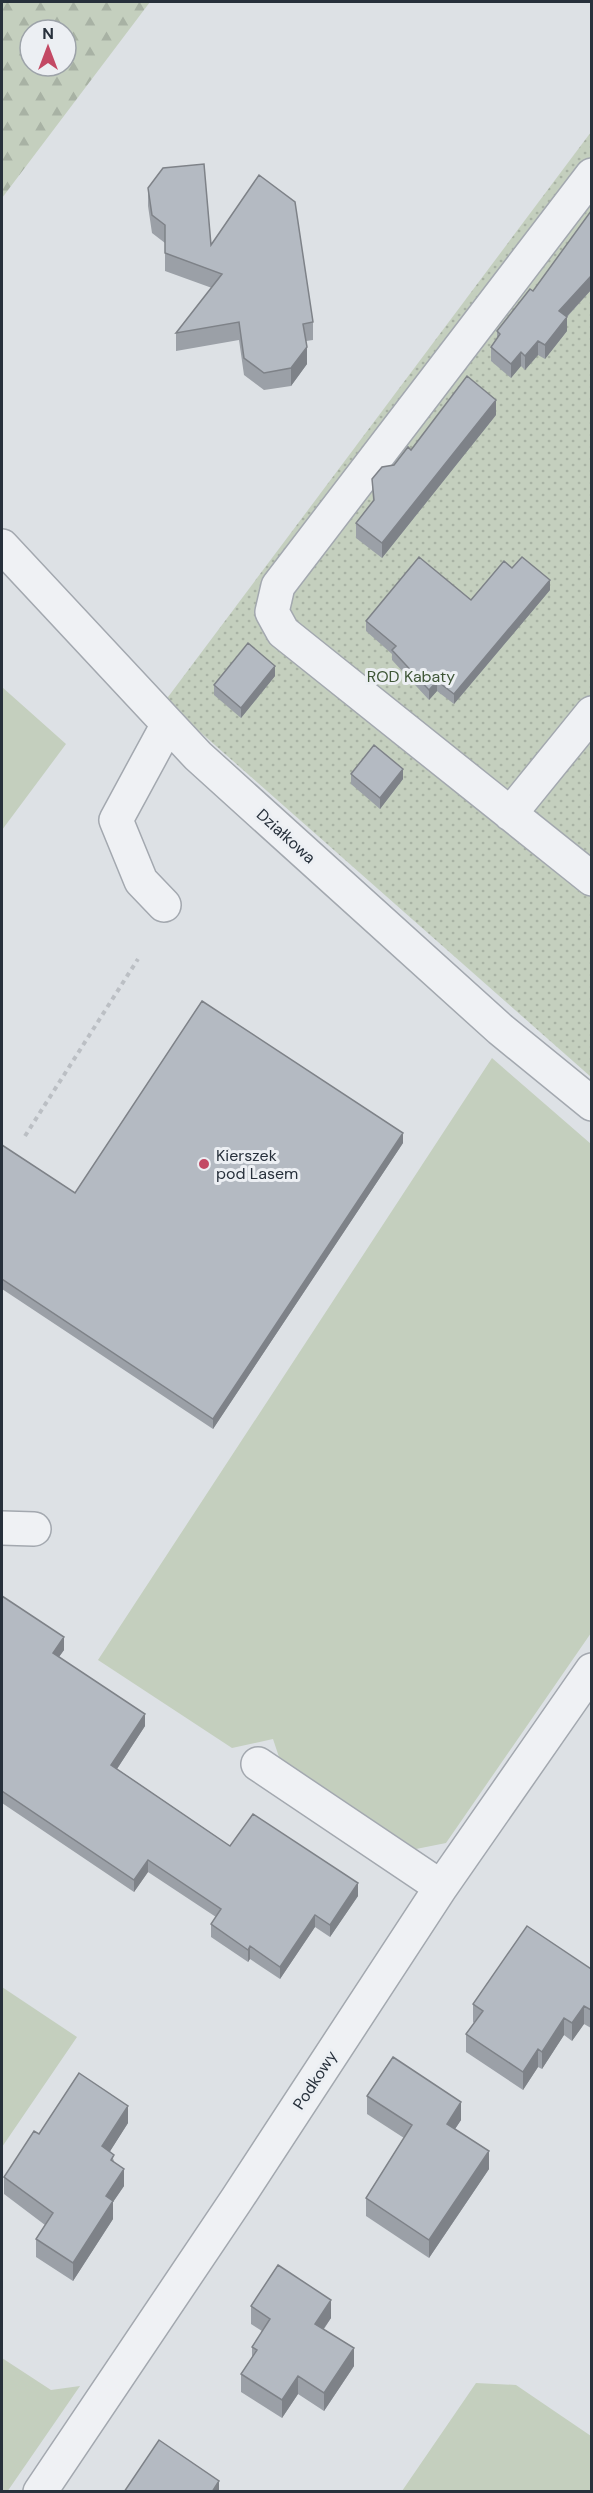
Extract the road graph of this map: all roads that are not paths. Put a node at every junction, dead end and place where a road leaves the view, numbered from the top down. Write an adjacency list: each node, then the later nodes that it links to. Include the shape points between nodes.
1 (591, 175): 5 (street, via 278,586 272,612 283,632)
2 (2, 546): 4 (street, Działkowa)
3 (591, 713): 5 (street)
4 (168, 724): 7 (street, via 116,820 141,881); 8 (street, Działkowa, via 198,756 483,1013)
5 (510, 814): 6 (street)
6 (591, 879)
7 (164, 905)
8 (591, 1104)
9 (2, 1527): 10 (street)
10 (34, 1529)
11 (591, 1670): 13 (street, Podkowy)
12 (258, 1764): 13 (street)
13 (441, 1887): 14 (street, Podkowy)
14 (40, 2492)

